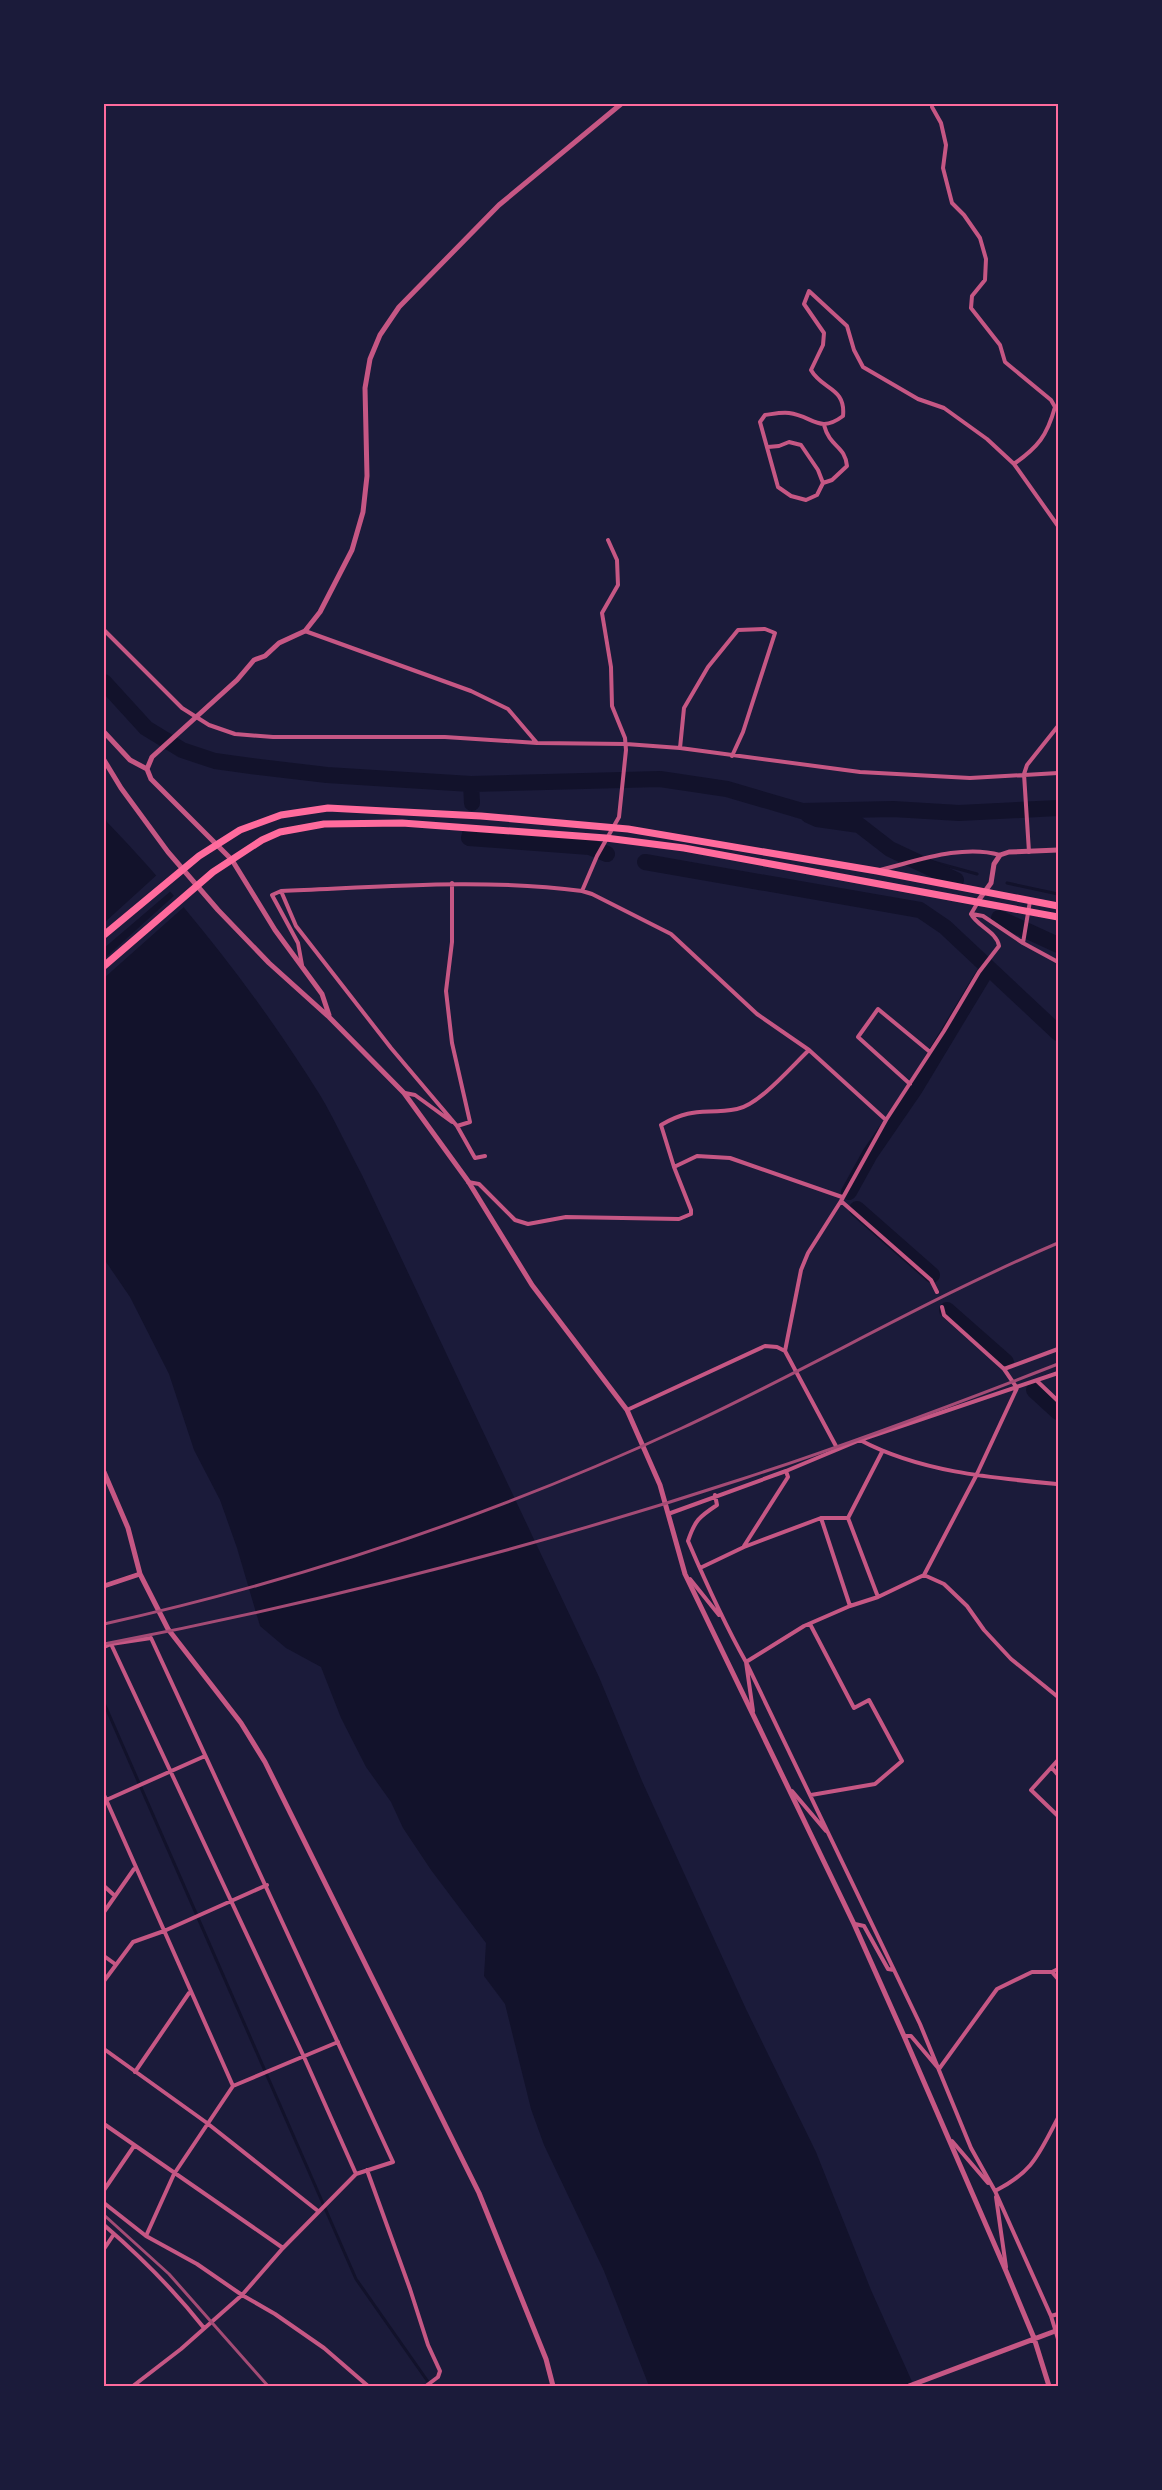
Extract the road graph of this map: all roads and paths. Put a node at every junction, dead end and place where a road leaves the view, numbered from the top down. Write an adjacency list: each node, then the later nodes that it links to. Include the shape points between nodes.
1 (621, 104): 10 (street, via 499,205 399,307 380,335 370,359 365,388 367,476 363,512 352,550 320,612)
2 (932, 107): 5 (street, via 946,145 943,168 952,203 980,238 986,259 985,280 972,296 971,308 1000,345 1005,362 1055,407 1042,441)
3 (824, 425): 4 (street, via 791,413 765,415 760,422); 5 (street, via 843,416 844,405 833,388 818,380 811,370 823,345 824,333 804,304 808,291 846,326 863,367 918,399 944,408); 6 (street, via 827,438 844,453 847,466)
4 (768, 447): 6 (street, via 789,442 801,445); 6 (street, via 773,476 784,492 806,500 816,495)
5 (1014, 464): 7 (street)
6 (823, 483)
7 (1059, 526)
8 (608, 540): 14 (street, via 617,560 618,585 602,613 611,667 612,706)
9 (104, 630): 13 (street, via 182,708 209,725 235,734 273,738 445,736)
10 (305, 631): 13 (street, via 471,690 508,709); 18 (street, via 254,660 152,757)
11 (1059, 726): 20 (street, via 1027,765)
12 (105, 734): 18 (street, via 130,760)
13 (537, 743): 14 (street)
14 (626, 744): 15 (street); 21 (street, via 619,817)
15 (680, 748): 16 (street); 16 (street, via 684,708 708,667 738,630 765,629 775,633)
16 (732, 756): 20 (street, via 860,772 970,778)
17 (104, 760): 44 (street, via 168,852 218,910)
18 (147, 769): 23 (street, via 151,779)
19 (1059, 773): 20 (street)
20 (1024, 776): 25 (street)
21 (613, 827): 22 (street); 23 (highway, via 328,808 261,821); 28 (highway)
22 (606, 838): 27 (highway, via 402,823 324,824 280,832); 31 (street); 33 (highway, via 684,848)
23 (216, 844): 27 (street); 39 (highway)
24 (1059, 850): 25 (street)
25 (1029, 852): 26 (street)
26 (1000, 855): 28 (street, via 957,852); 32 (street)
27 (232, 860): 42 (highway); 43 (street)
28 (877, 871): 32 (highway)
29 (452, 884): 30 (street); 31 (street, via 541,885); 50 (street, via 452,942 446,991 452,1043 470,1122)
30 (281, 891): 43 (street, via 272,895 298,943); 50 (street, via 296,926 313,950)
31 (582, 891): 45 (street, via 671,934 757,1014)
32 (985, 892): 33 (street); 34 (highway)
33 (978, 901): 36 (highway); 37 (street)
34 (1030, 901): 35 (highway); 36 (street)
35 (1059, 906)
36 (1029, 910): 38 (highway); 40 (street)
37 (971, 914): 40 (street, via 983,916); 46 (street, via 998,940 999,946)
38 (1059, 917)
39 (104, 935)
40 (1023, 940): 41 (street)
41 (1059, 962)
42 (104, 966)
43 (302, 969): 44 (street, via 322,994)
44 (329, 1017): 48 (street)
45 (809, 1050): 49 (street); 52 (street, via 760,1096 739,1109 697,1111 661,1125)
46 (930, 1052): 47 (street); 47 (street, via 878,1009 858,1037)
47 (910, 1084): 49 (street)
48 (404, 1093): 50 (street, via 415,1095); 53 (street)
49 (886, 1120): 54 (street)
50 (457, 1126): 51 (street, via 475,1158)
51 (485, 1156)
52 (674, 1167): 53 (street, via 691,1210 691,1214 679,1219 566,1217 528,1224 515,1220 479,1184); 54 (street, via 697,1156 730,1158)
53 (468, 1182): 64 (street, via 532,1285)
54 (842, 1199): 55 (street, via 931,1280); 58 (street, via 801,1270)
55 (938, 1292)
56 (942, 1307): 59 (street, via 944,1315)
57 (1059, 1349): 59 (street)
58 (785, 1351): 64 (street, via 765,1346); 66 (street)
59 (1004, 1369): 62 (street)
60 (1059, 1373): 61 (street)
61 (1037, 1381): 62 (street); 63 (street)
62 (1017, 1388): 65 (street); 70 (street)
63 (1059, 1401)
64 (627, 1410): 73 (street, via 660,1485)
65 (860, 1440): 66 (street); 67 (street)
66 (837, 1448): 68 (street)
67 (882, 1452): 70 (street); 75 (street)
68 (786, 1471): 72 (street); 76 (street, via 788,1477)
69 (104, 1472): 78 (street, via 128,1528)
70 (976, 1476): 71 (street); 80 (street)
71 (1059, 1484)
72 (715, 1495): 73 (street); 77 (street, via 717,1505 693,1524 688,1541)
73 (667, 1514): 79 (street)
74 (821, 1518): 75 (street); 76 (street); 83 (street)
75 (848, 1518): 82 (street)
76 (744, 1547): 77 (street)
77 (700, 1568): 84 (street)
78 (140, 1574): 81 (street); 153 (street, via 168,1629 241,1723 265,1761 479,2193 546,2359)
79 (686, 1574): 84 (street); 91 (street)
80 (924, 1575): 82 (street); 90 (street, via 944,1584 1011,1659)
81 (104, 1586)
82 (878, 1597): 83 (street)
83 (849, 1606): 85 (street)
84 (721, 1618): 88 (street)
85 (810, 1624): 88 (street); 98 (street, via 854,1708 869,1700 902,1761 875,1784)
86 (111, 1644): 87 (street); 92 (street, via 152,1638); 95 (street)
87 (104, 1647)
88 (746, 1662): 91 (street); 98 (street)
89 (1059, 1689): 90 (street)
90 (1056, 1695)
91 (755, 1722): 97 (street)
92 (205, 1756): 95 (street); 103 (street)
93 (1059, 1760): 94 (street)
94 (1052, 1768): 96 (street); 100 (street, via 1031,1790)
95 (170, 1771): 99 (street); 106 (street)
96 (1059, 1774)
97 (786, 1785): 101 (street); 108 (street)
98 (811, 1795): 101 (street)
99 (104, 1799): 102 (street)
100 (1059, 1816)
101 (830, 1836): 113 (street)
102 (134, 1868): 105 (street); 109 (street)
103 (267, 1885): 106 (street); 119 (street)
104 (104, 1886): 105 (street)
105 (115, 1896): 107 (street)
106 (231, 1902): 109 (street); 121 (street)
107 (104, 1912)
108 (854, 1924): 113 (street, via 864,1926 888,1969); 118 (street)
109 (164, 1931): 111 (street, via 133,1942); 117 (street)
110 (104, 1956): 111 (street)
111 (115, 1964): 116 (street)
112 (1059, 1969): 114 (street)
113 (895, 1970): 122 (street)
114 (1052, 1972): 115 (street); 122 (street, via 1032,1971 996,1989)
115 (1059, 1979)
116 (104, 1981)
117 (190, 1992): 123 (street); 124 (street)
118 (904, 2036): 122 (street, via 911,2036); 128 (street)
119 (338, 2042): 121 (street); 130 (street, via 393,2162)
120 (104, 2049): 123 (street)
121 (304, 2057): 124 (street); 132 (street)
122 (939, 2069): 134 (street, via 971,2148)
123 (135, 2073): 126 (street)
124 (233, 2086): 126 (street)
125 (1059, 2118): 134 (street, via 1030,2168)
126 (207, 2123): 131 (street); 136 (street)
127 (104, 2124): 129 (street)
128 (948, 2137): 134 (street); 142 (street)
129 (134, 2146): 131 (street); 133 (street)
130 (367, 2170): 132 (street); 152 (street, via 440,2371 438,2378)
131 (174, 2174): 139 (street); 140 (street)
132 (356, 2174): 136 (street)
133 (104, 2190)
134 (995, 2191): 142 (street); 145 (street)
135 (104, 2203): 139 (street)
136 (318, 2211): 140 (street)
137 (104, 2226): 138 (street)
138 (114, 2234): 141 (street); 146 (street, via 178,2295)
139 (146, 2236): 143 (street)
140 (283, 2248): 143 (street)
141 (104, 2249)
142 (1006, 2271): 148 (street)
143 (242, 2295): 146 (street); 151 (street, via 324,2349)
144 (1059, 2314): 145 (street)
145 (1051, 2316): 149 (street)
146 (204, 2328): 150 (street)
147 (1056, 2331): 148 (street)
148 (1034, 2338): 154 (street); 155 (street)
149 (1059, 2339)
150 (133, 2386)
151 (368, 2386)
152 (427, 2386)
153 (553, 2386)
154 (909, 2386)
155 (1048, 2386)

